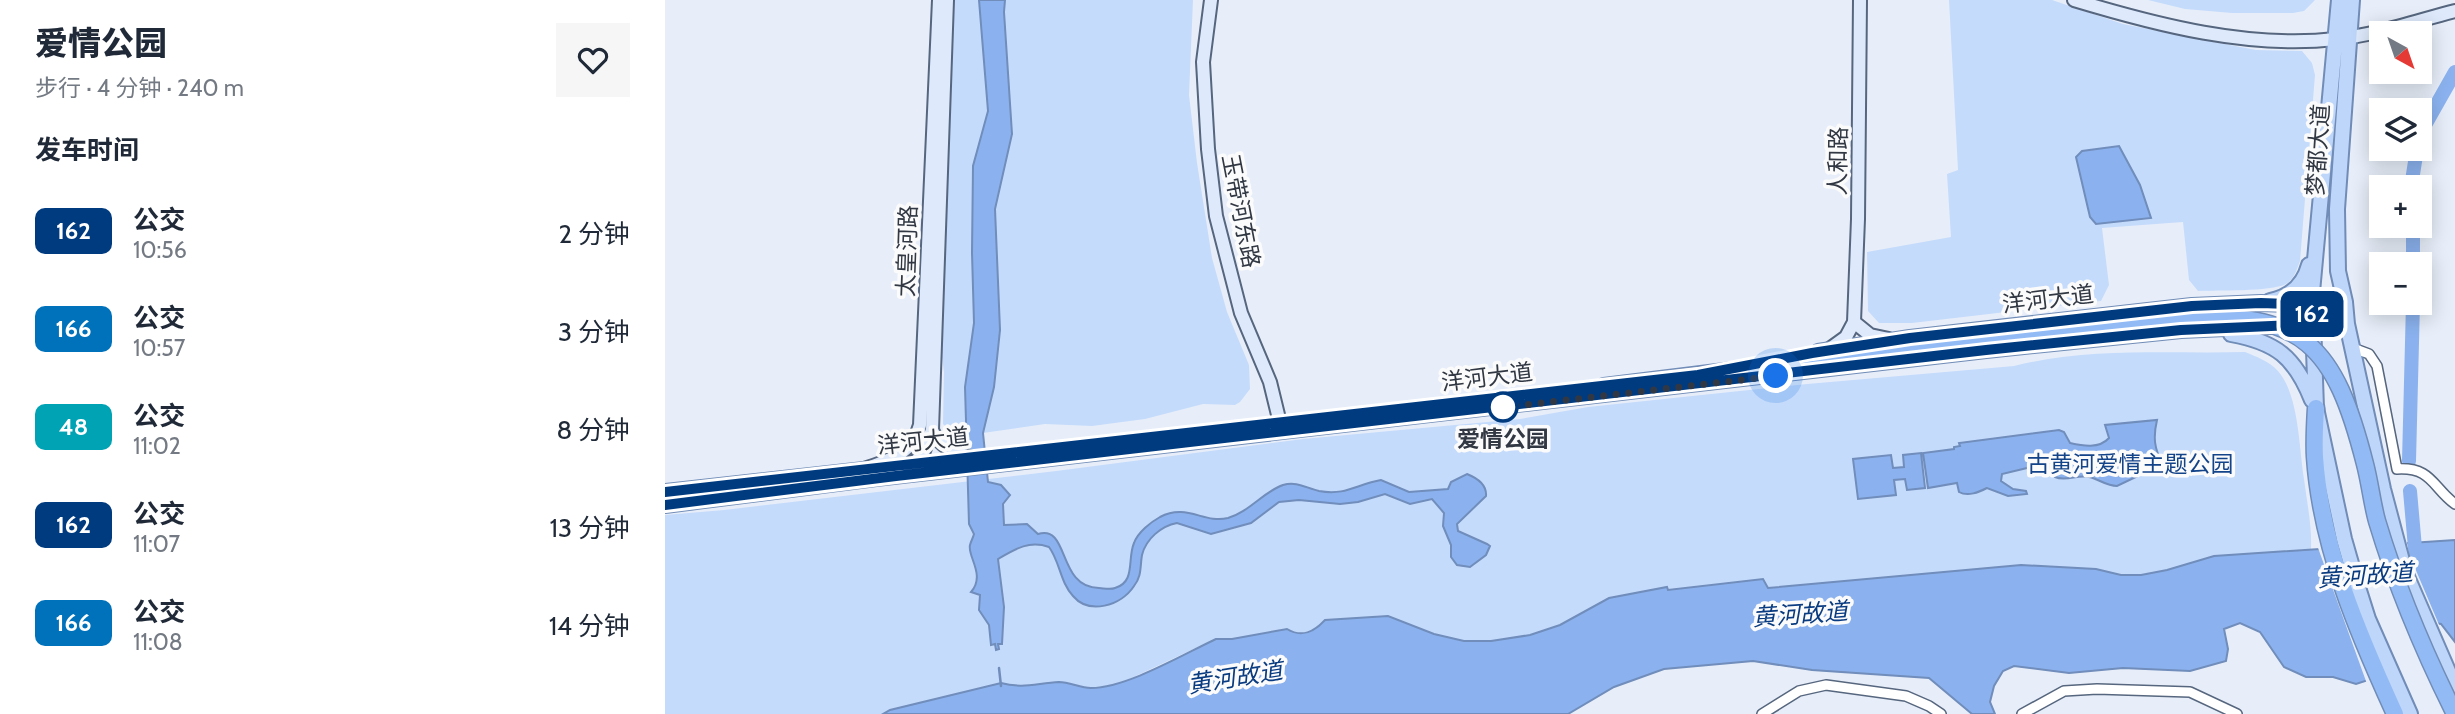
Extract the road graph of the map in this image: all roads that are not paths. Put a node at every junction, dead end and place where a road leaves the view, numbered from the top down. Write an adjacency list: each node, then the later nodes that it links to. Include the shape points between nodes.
1 (939, 0): 23 (street, 太皇河路)
2 (947, 0): 25 (street, 太皇河路)
3 (1211, 0): 24 (street, 玉带河东路, via 1203,62 1216,216 1241,313 1270,382)
4 (1860, 0): 14 (street, 人和路)
5 (2074, 0): 9 (street, via 2186,29 2265,40)
6 (2339, 0): 9 (main road, 梦都大道)
7 (2352, 0): 9 (main road, 梦都大道)
8 (2455, 11): 9 (street)
9 (2342, 38): 10 (main road, 梦都大道); 12 (main road, 梦都大道, via 2337,209)
10 (2316, 240): 11 (main road, 梦都大道); 13 (main road, via 2302,283 2278,299)
11 (2312, 298): 12 (main road, 洋河大道); 13 (main road, 洋河大道); 15 (main road)
12 (2345, 302): 16 (main road)
13 (2261, 303): 18 (main road, 洋河大道, via 2192,306)
14 (1854, 322): 18 (street, via 1873,337); 20 (street, via 1846,337)
15 (2313, 324): 16 (main road, 洋河大道); 17 (main road, 洋河大道); 22 (main road)
16 (2347, 324): 19 (main road)
17 (2205, 329): 22 (main road, via 2249,337 2285,354); 27 (main road, 洋河大道)
18 (1903, 339): 20 (main road, 洋河大道)
19 (2354, 354): 30 (street, via 2369,354 2377,366 2397,469 2429,475); 32 (main road, via 2405,572)
20 (1824, 355): 21 (highway); 39 (highway, bridge, via 2178,318 2233,316 2286,329 2322,358 2347,399 2389,562)
21 (1724, 372): 24 (main road, 洋河大道)
22 (2316, 408): 37 (highway, via 2315,456 2335,562); 38 (main road, via 2368,619)
23 (922, 416): 27 (street); 28 (street, 太皇河路, via 918,434 907,449)
24 (1280, 423): 26 (main road, 洋河大道)
25 (932, 430): 26 (street, via 950,451); 27 (street, 太皇河路)
26 (972, 458): 27 (main road, 洋河大道)
27 (920, 464): 28 (main road, 洋河大道); 31 (main road, 洋河大道, via 896,476)
28 (861, 470): 29 (main road, 洋河大道)
29 (665, 492)
30 (2455, 503)
31 (665, 505)
32 (2455, 687)
33 (1762, 714): 34 (street, via 1799,691 1826,685 1906,696)
34 (1941, 714)
35 (2022, 714): 36 (street, via 2064,691 2097,689 2190,692)
36 (2237, 714)
37 (2395, 714)
38 (2410, 714)
39 (2455, 714)

